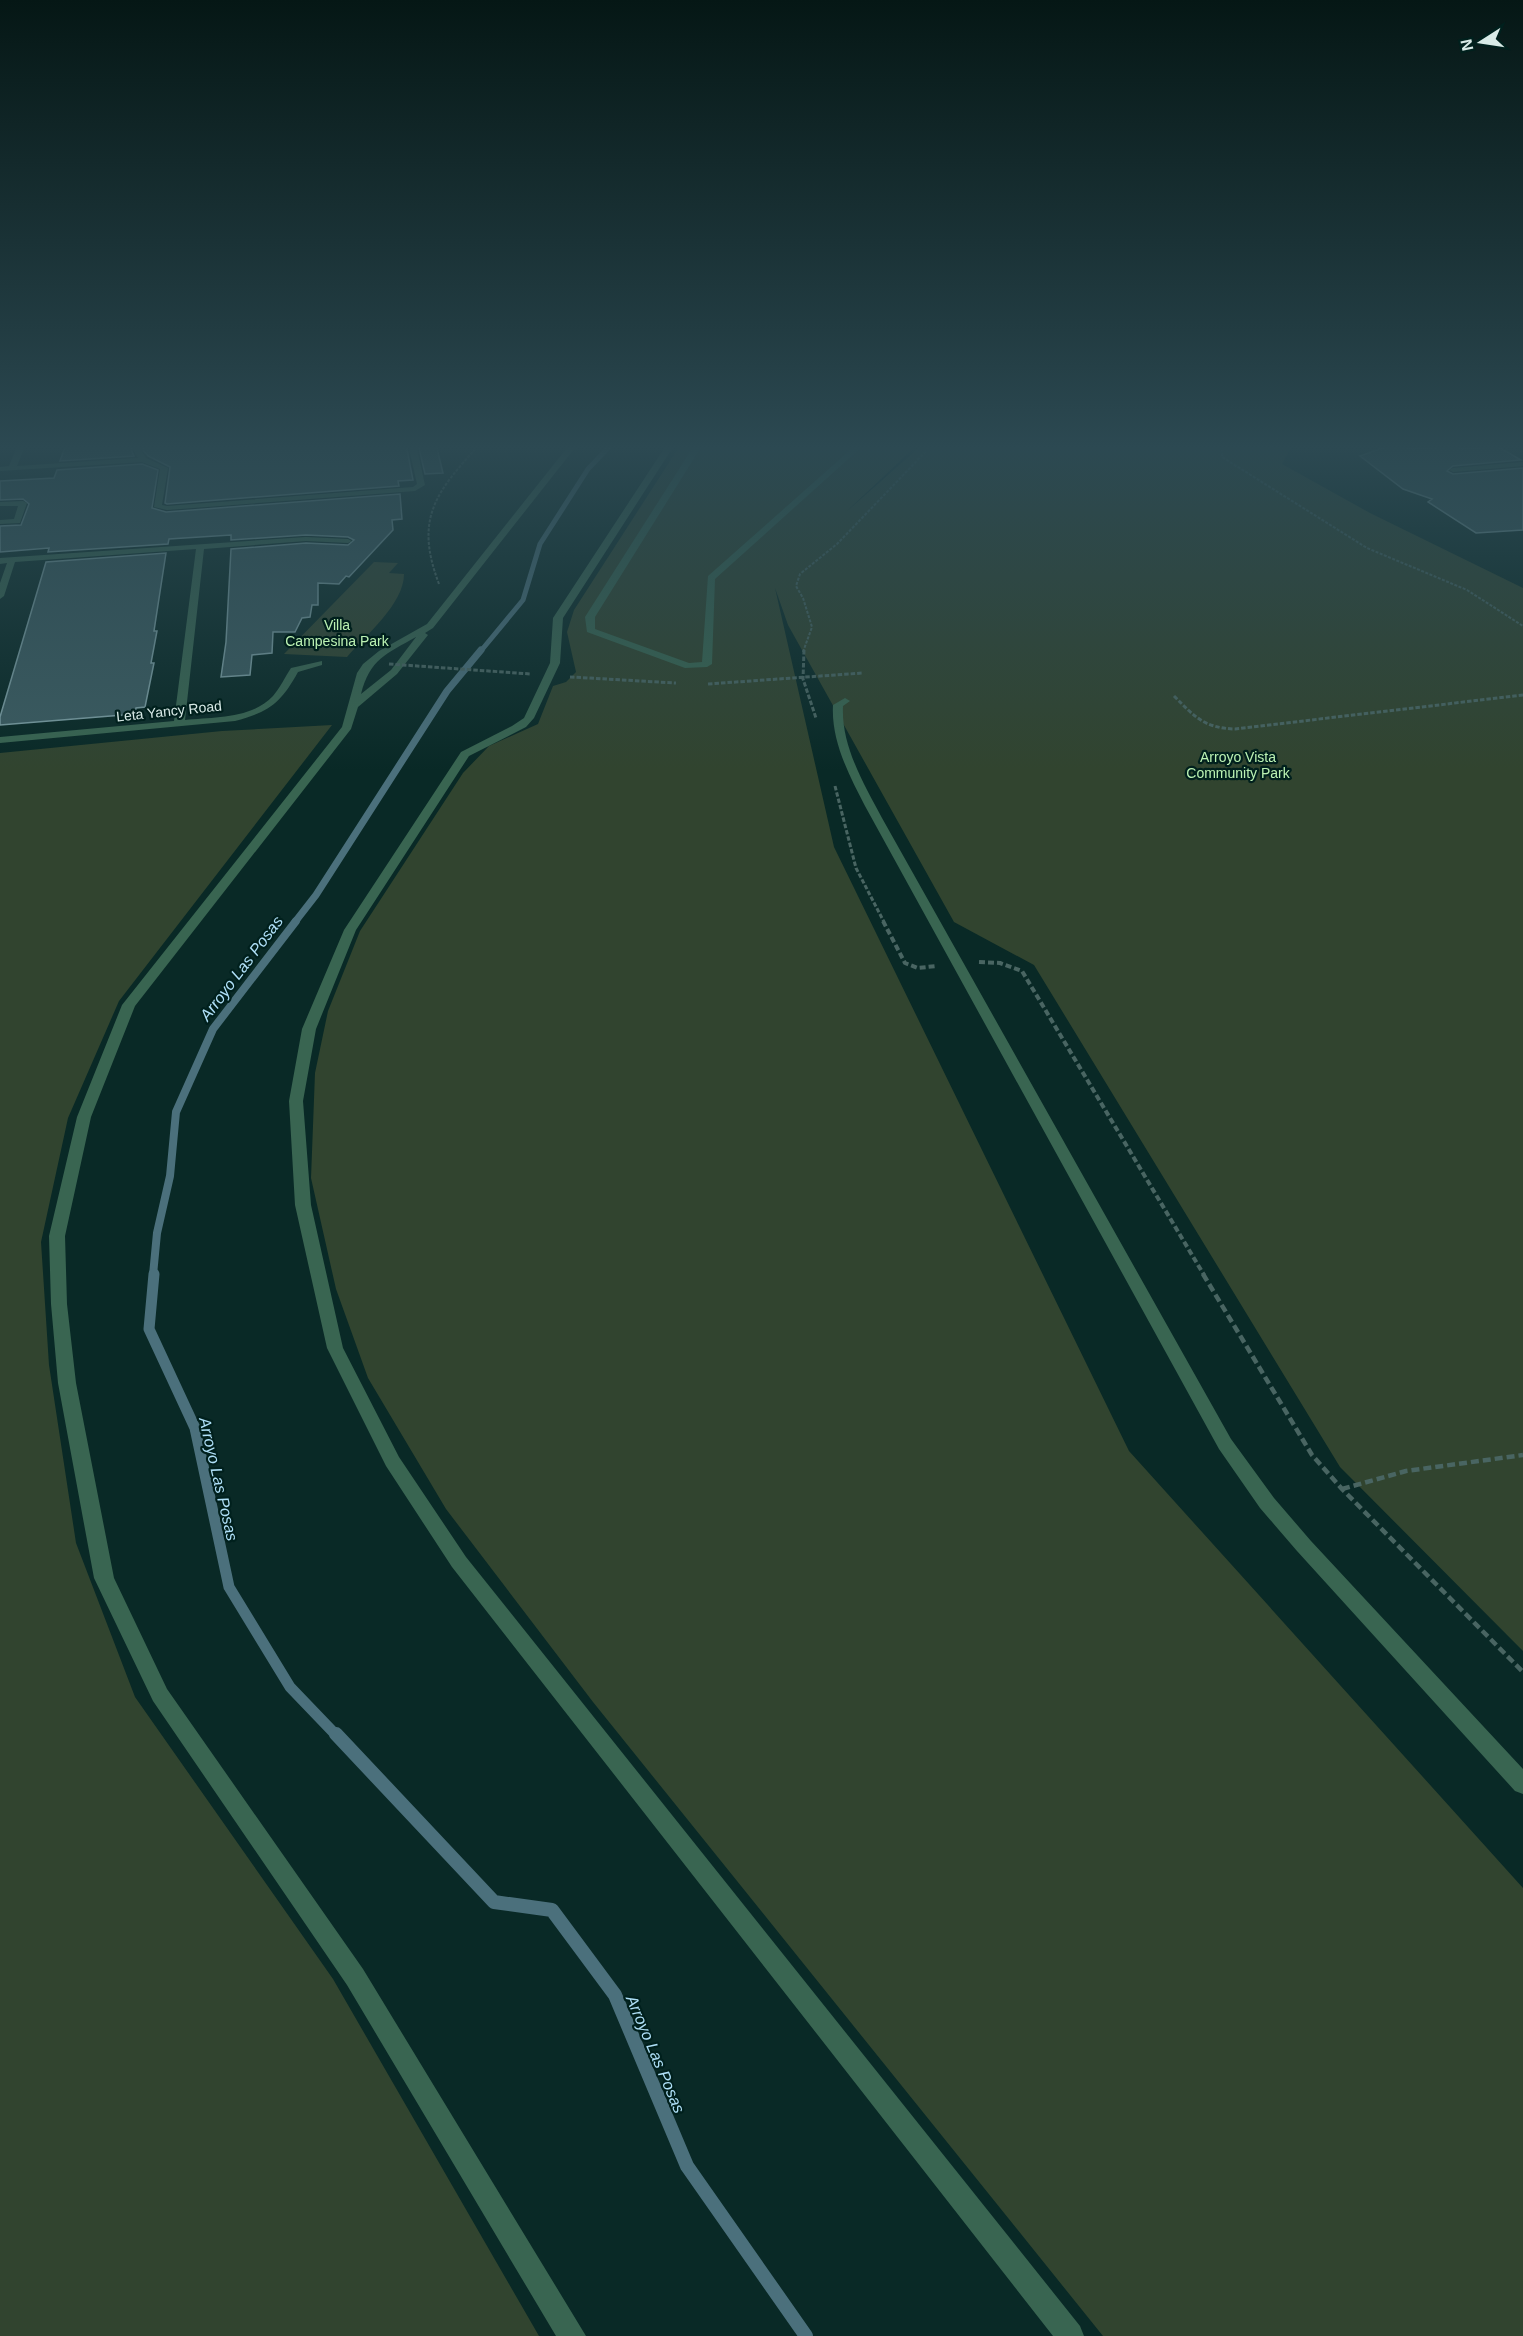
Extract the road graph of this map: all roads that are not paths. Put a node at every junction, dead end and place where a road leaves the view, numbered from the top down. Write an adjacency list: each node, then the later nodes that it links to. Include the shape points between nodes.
1 (113, 553): 7 (street)
2 (199, 553): 14 (street)
3 (488, 553): 10 (street)
4 (600, 553): 18 (street, via 558,618 554,666 526,723 465,754 350,930 309,1029 296,1101 303,1205 335,1348 392,1461 459,1562)
5 (631, 553): 6 (street, via 590,617 590,630 688,666 707,664 711,578)
6 (739, 553)
7 (12, 560): 8 (street); 9 (street)
8 (0, 561)
9 (0, 596)
10 (430, 626): 13 (street, via 394,672); 13 (street, via 369,663)
11 (319, 663): 14 (street, Leta Yancy Road, via 294,670 279,698 263,710)
12 (845, 701): 16 (street, via 838,705 836,717 853,772 876,818 1225,1444 1304,1546)
13 (354, 705): 17 (street, via 347,727 129,1005 84,1118 57,1236 67,1383 104,1578 160,1695 356,1977)
14 (179, 725): 15 (street, Leta Yancy Road)
15 (0, 740)
16 (1523, 1784)
17 (572, 2336)
18 (1070, 2336)

